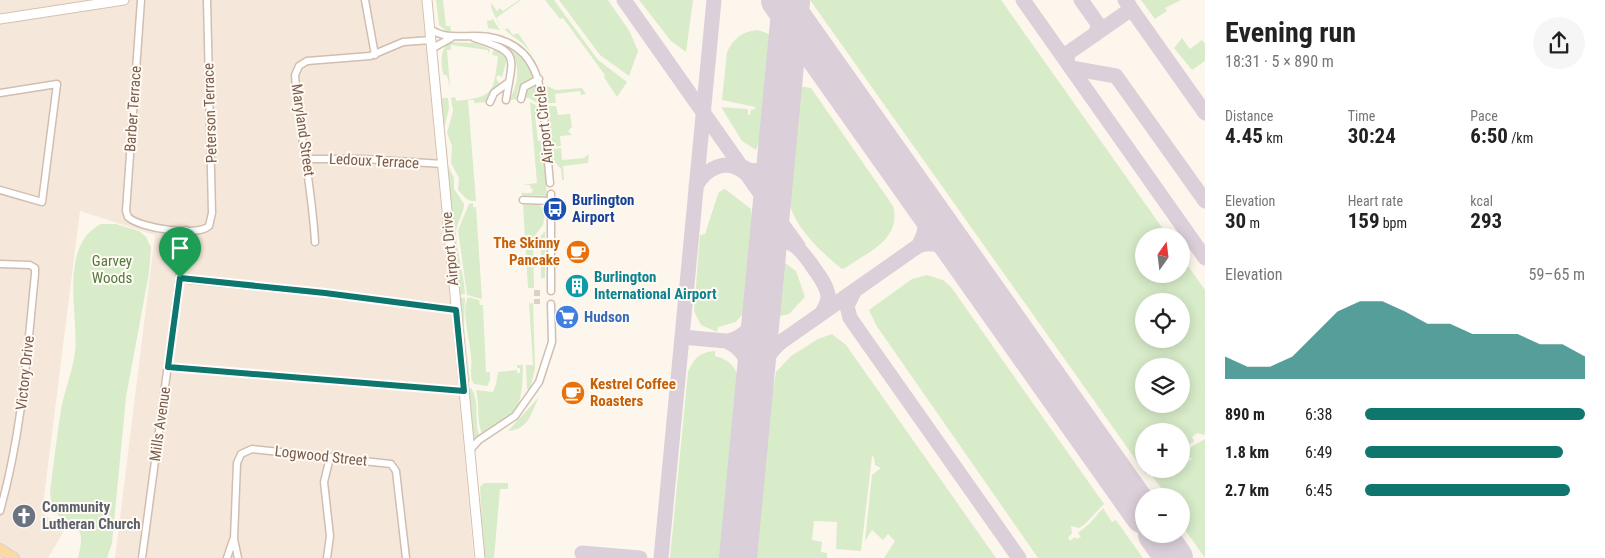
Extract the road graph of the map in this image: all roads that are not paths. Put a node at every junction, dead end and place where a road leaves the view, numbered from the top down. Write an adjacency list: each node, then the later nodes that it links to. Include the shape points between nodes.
1 (124, 0): 6 (main road)
2 (141, 0): 24 (street, Barber Terrace, via 126,205 128,217 146,226)
3 (207, 0): 24 (street, Peterson Terrace, via 212,213 209,226 201,231)
4 (365, 0): 12 (street)
5 (427, 0): 8 (main road, Airport Drive)
6 (69, 4): 7 (main road)
7 (0, 19)
8 (430, 29): 10 (street, Airport Circle); 11 (main road, Airport Drive)
9 (470, 36): 10 (street, Airport Circle); 13 (street, Airport Circle, via 494,38 517,48 531,63); 14 (street, via 508,52 512,63)
10 (455, 38): 11 (street, Airport Circle)
11 (431, 45): 12 (street, Maryland Street, via 404,42); 20 (main road, Airport Drive)
12 (375, 54): 19 (street, Maryland Street, via 307,61 297,68 295,74)
13 (539, 79): 16 (street, via 524,87); 21 (street, Airport Circle)
14 (509, 82): 17 (street); 18 (street, via 494,93)
15 (0, 93): 22 (street, via 57,84 42,202)
16 (521, 99)
17 (506, 100)
18 (490, 102)
19 (305, 159): 20 (street, Ledoux Terrace, via 354,158); 25 (street, Maryland Street)
20 (443, 164): 30 (main road, Airport Drive)
21 (550, 184)
22 (0, 190)
23 (523, 200): 28 (street, via 551,197)
24 (186, 230): 27 (street, Mills Avenue)
25 (315, 242)
26 (0, 264): 35 (street, Victory Drive, via 30,265 35,268 35,274 18,436)
27 (180, 278): 30 (street); 31 (street, Mills Avenue)
28 (551, 291)
29 (551, 304): 33 (street, via 552,342 538,382 518,412)
30 (456, 310): 32 (main road, Airport Drive)
31 (168, 367): 32 (street); 39 (street, Mills Avenue)
32 (464, 391): 33 (main road, Airport Drive)
33 (470, 450): 44 (main road, Airport Drive)
34 (330, 457): 36 (street, Logwood Street, via 252,450 241,454 236,466); 42 (street, via 324,482 330,536); 43 (street, Logwood Street, via 387,462 394,467)
35 (0, 511)
36 (234, 539): 40 (street, Logwood Street); 41 (street, Logwood Street)
37 (0, 549): 38 (main road)
38 (13, 558)
39 (142, 558)
40 (227, 558)
41 (238, 558)
42 (327, 558)
43 (406, 558)
44 (480, 558)

